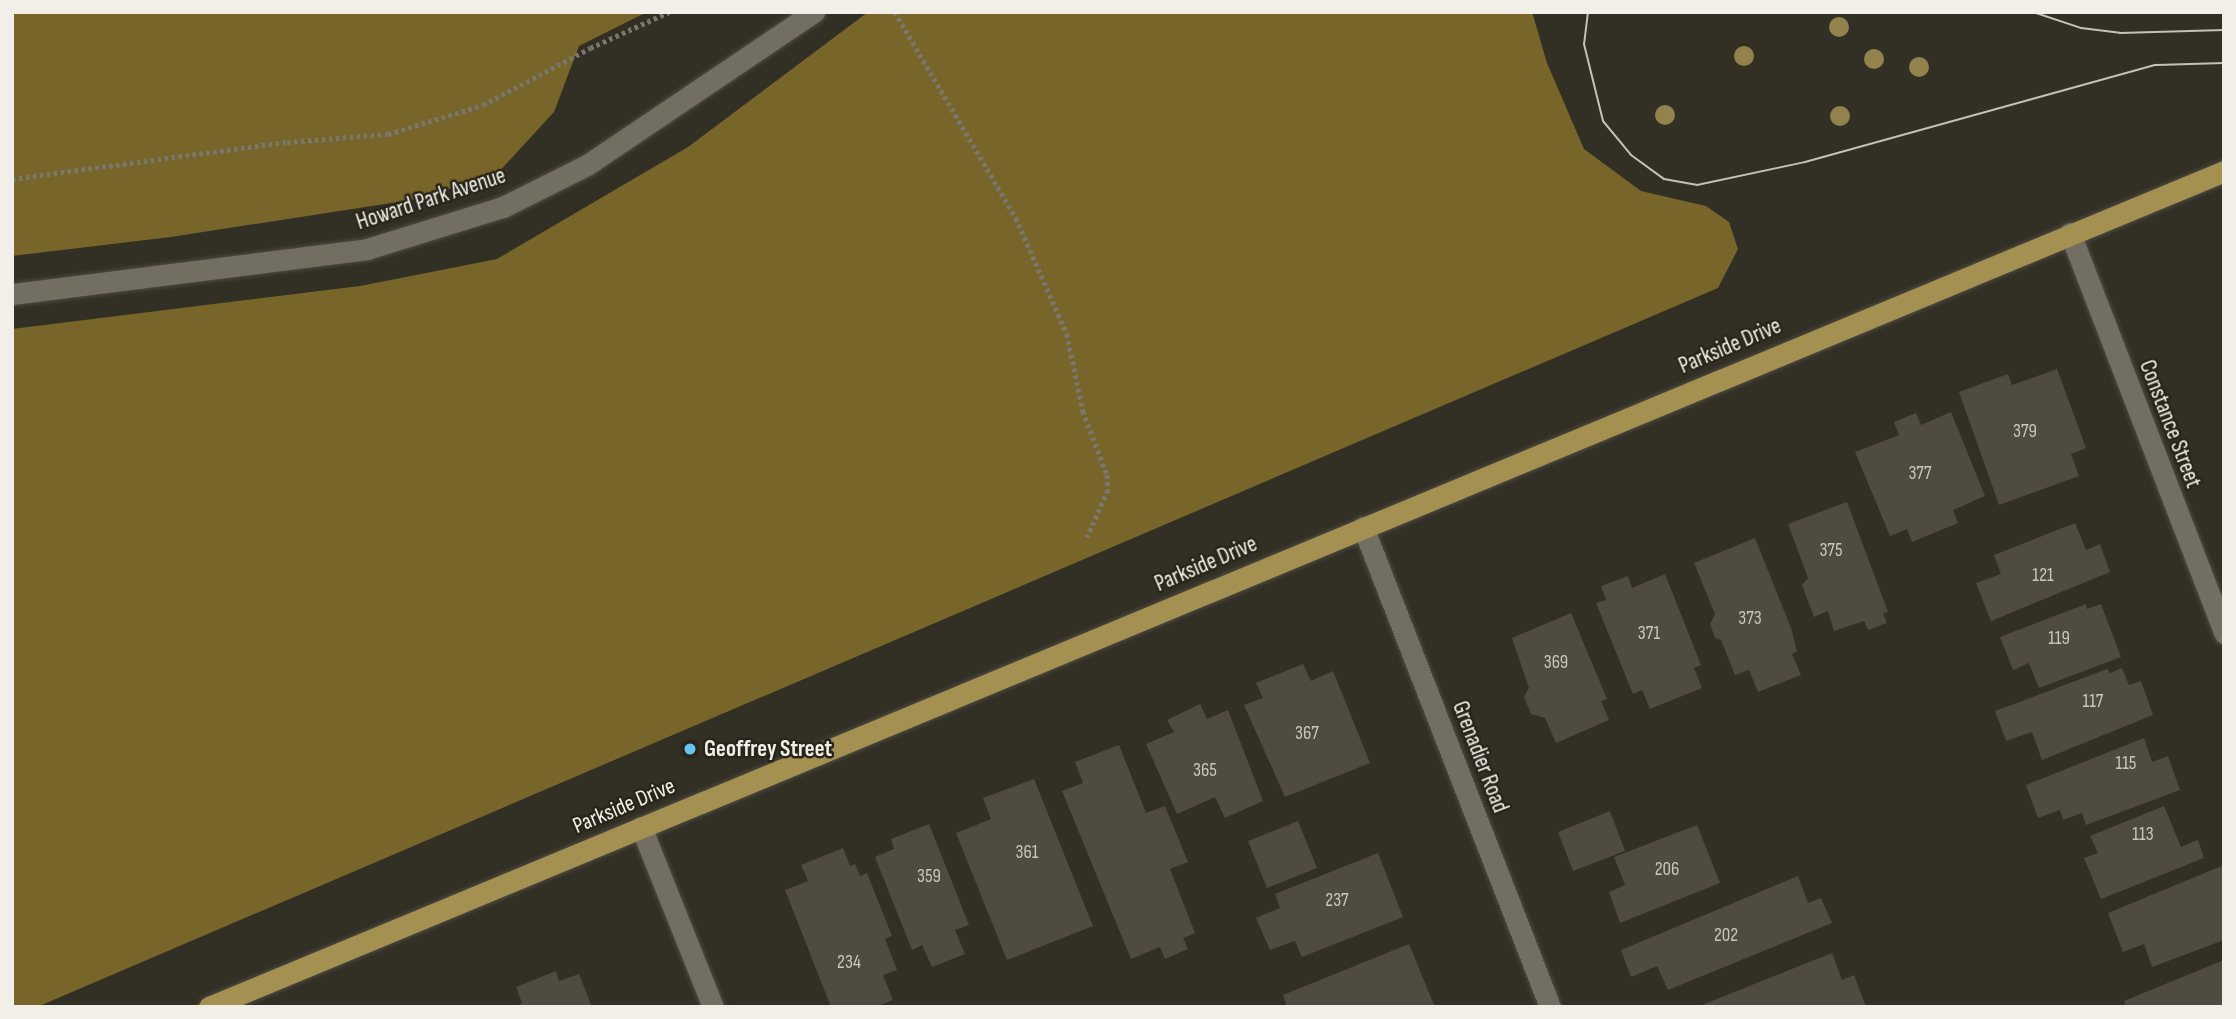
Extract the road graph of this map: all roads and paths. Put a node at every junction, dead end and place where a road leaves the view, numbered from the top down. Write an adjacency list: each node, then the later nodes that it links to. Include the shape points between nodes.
1 (669, 12): 5 (path, via 483,105 388,134 287,142)
2 (814, 12): 7 (street, Howard Park Avenue, via 587,166 503,207 367,249)
3 (895, 12): 9 (path, via 1016,218 1067,334 1083,411 1107,475 1108,490)
4 (2224, 171): 6 (main road, Parkside Drive)
5 (12, 179)
6 (2070, 233): 8 (main road, Parkside Drive); 10 (street, Constance Street)
7 (12, 294)
8 (1363, 527): 11 (main road, Parkside Drive); 14 (street, Grenadier Road)
9 (1087, 538)
10 (2224, 634)
11 (640, 827): 12 (main road, Parkside Drive); 13 (street)
12 (209, 1007)
13 (713, 1007)
14 (1550, 1007)

